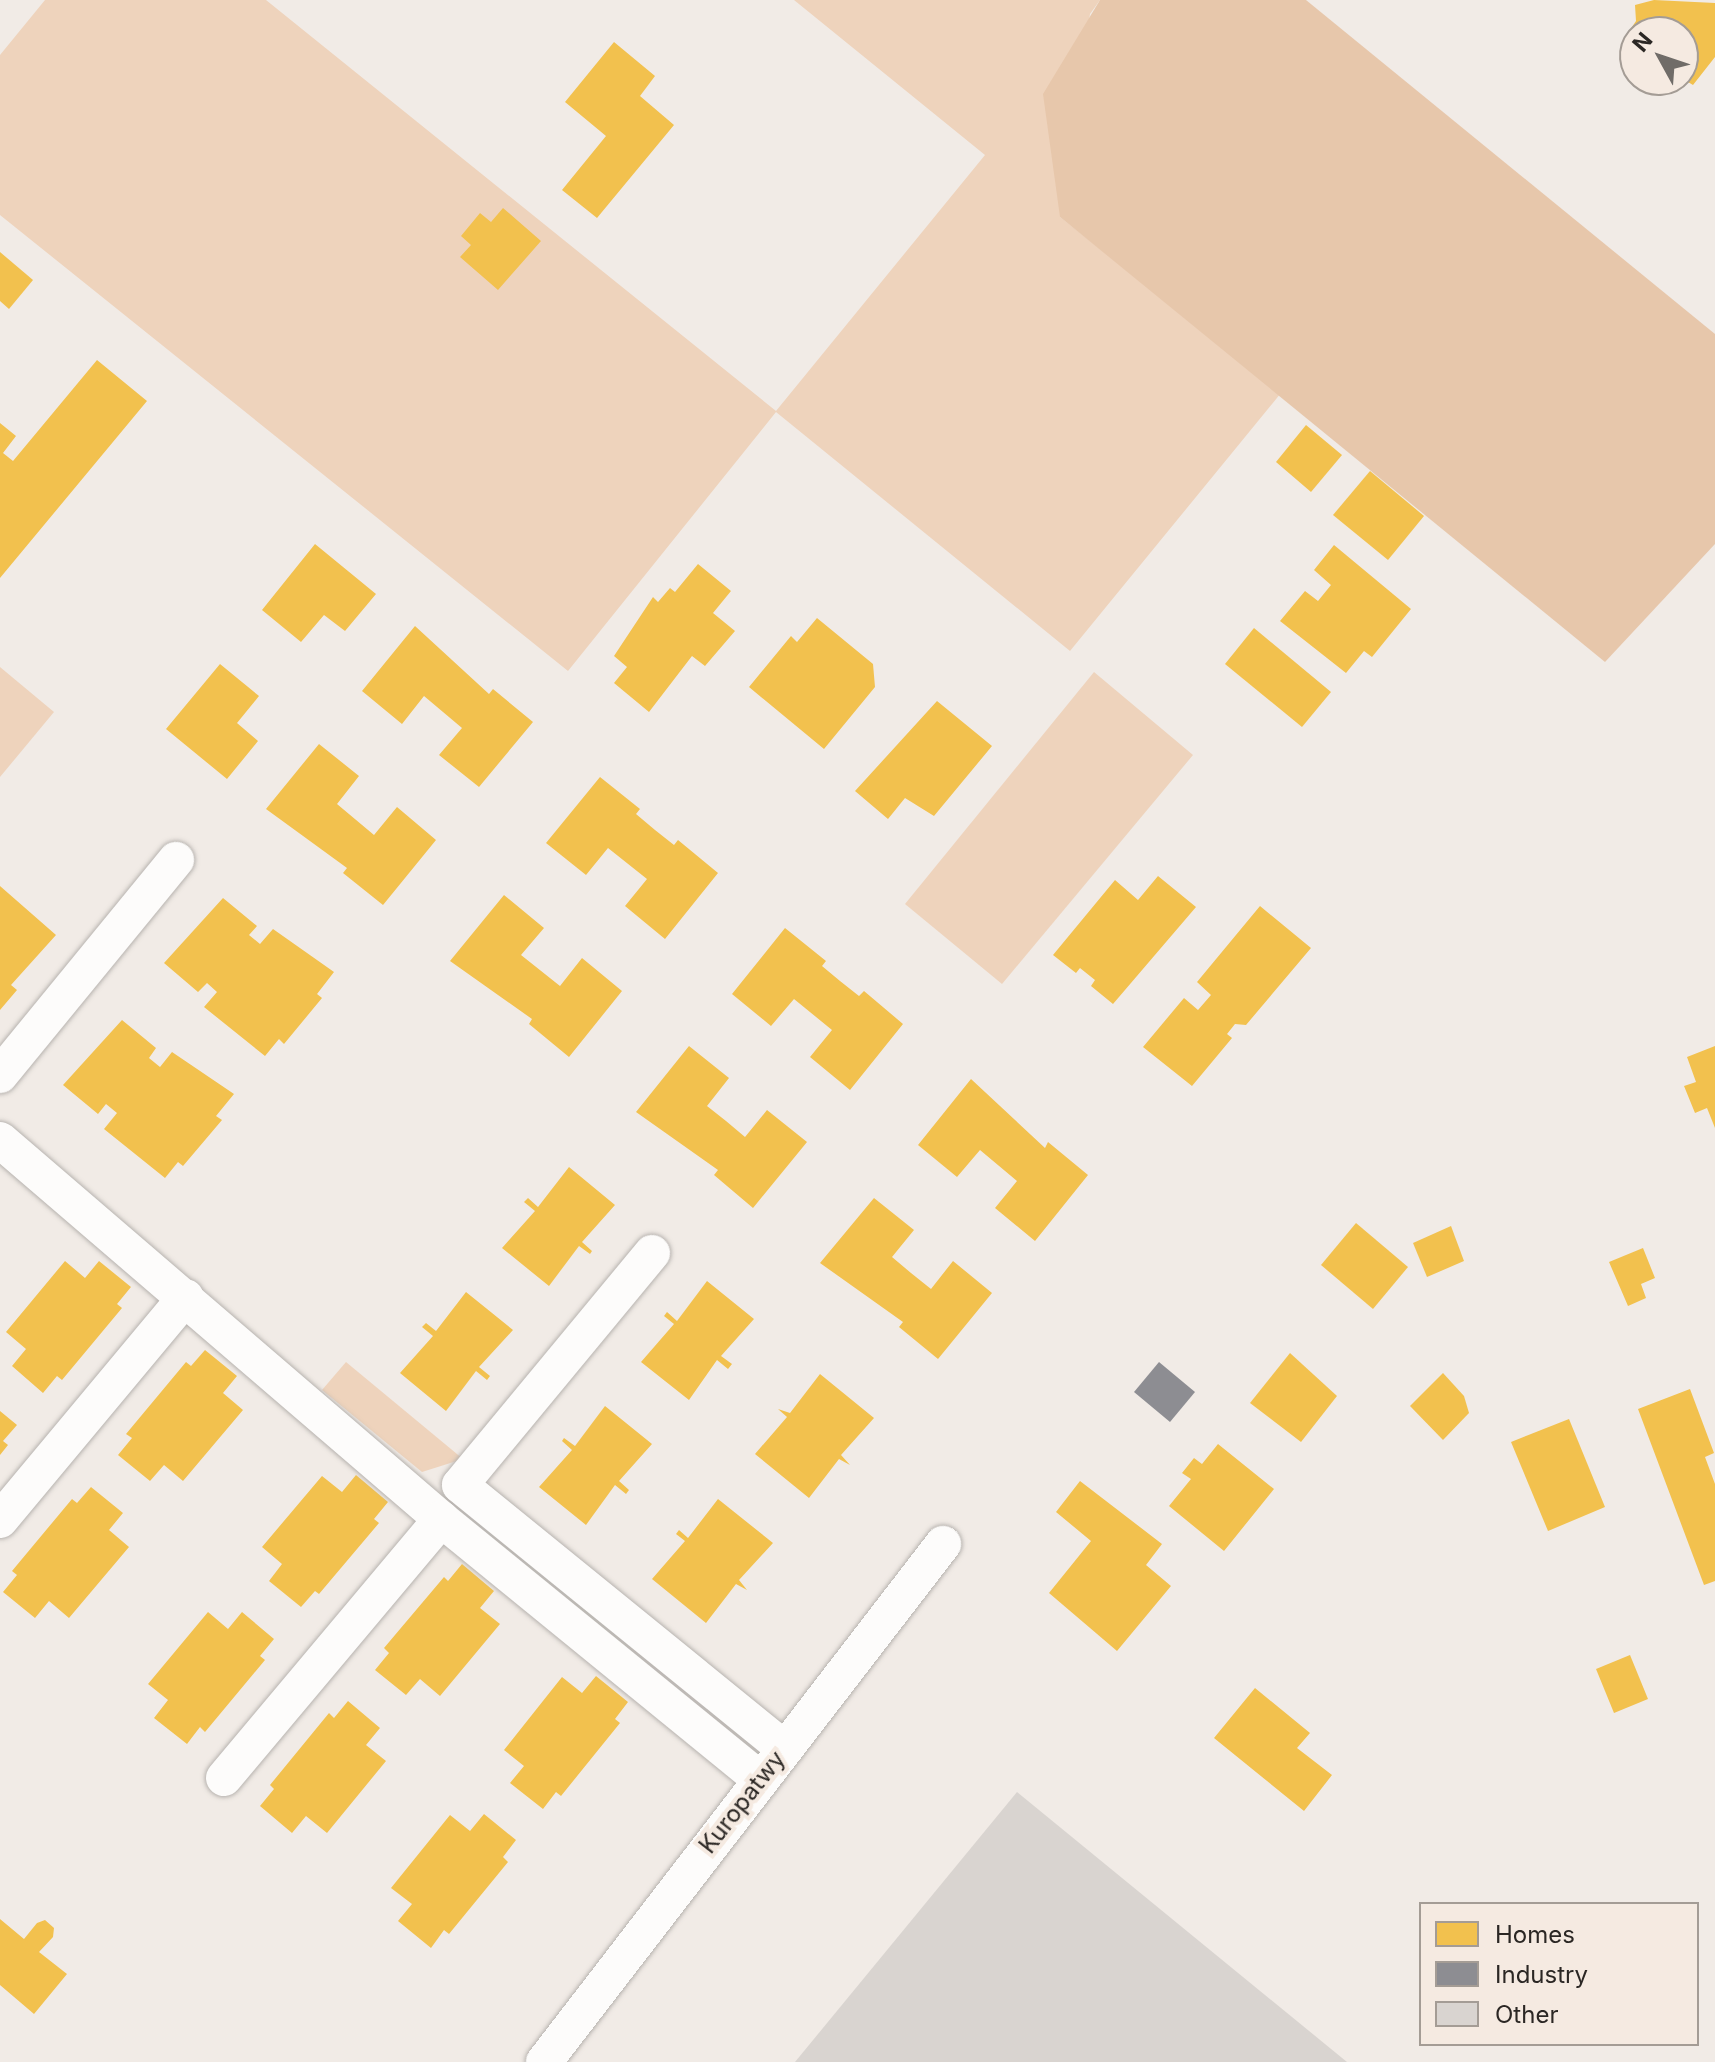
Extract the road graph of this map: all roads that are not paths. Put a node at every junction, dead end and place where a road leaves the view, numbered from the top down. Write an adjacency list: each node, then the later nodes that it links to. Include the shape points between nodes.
1 (176, 860): 2 (street)
2 (0, 1075)
3 (0, 1140): 5 (street)
4 (652, 1253): 9 (street, via 460,1485)
5 (186, 1297): 6 (street); 7 (street)
6 (441, 1519): 10 (street); 11 (street)
7 (0, 1520)
8 (943, 1544): 9 (street, Kuropatwy)
9 (784, 1748): 11 (street, Kuropatwy)
10 (224, 1778)
11 (760, 1779): 12 (street, Kuropatwy)
12 (544, 2062)

